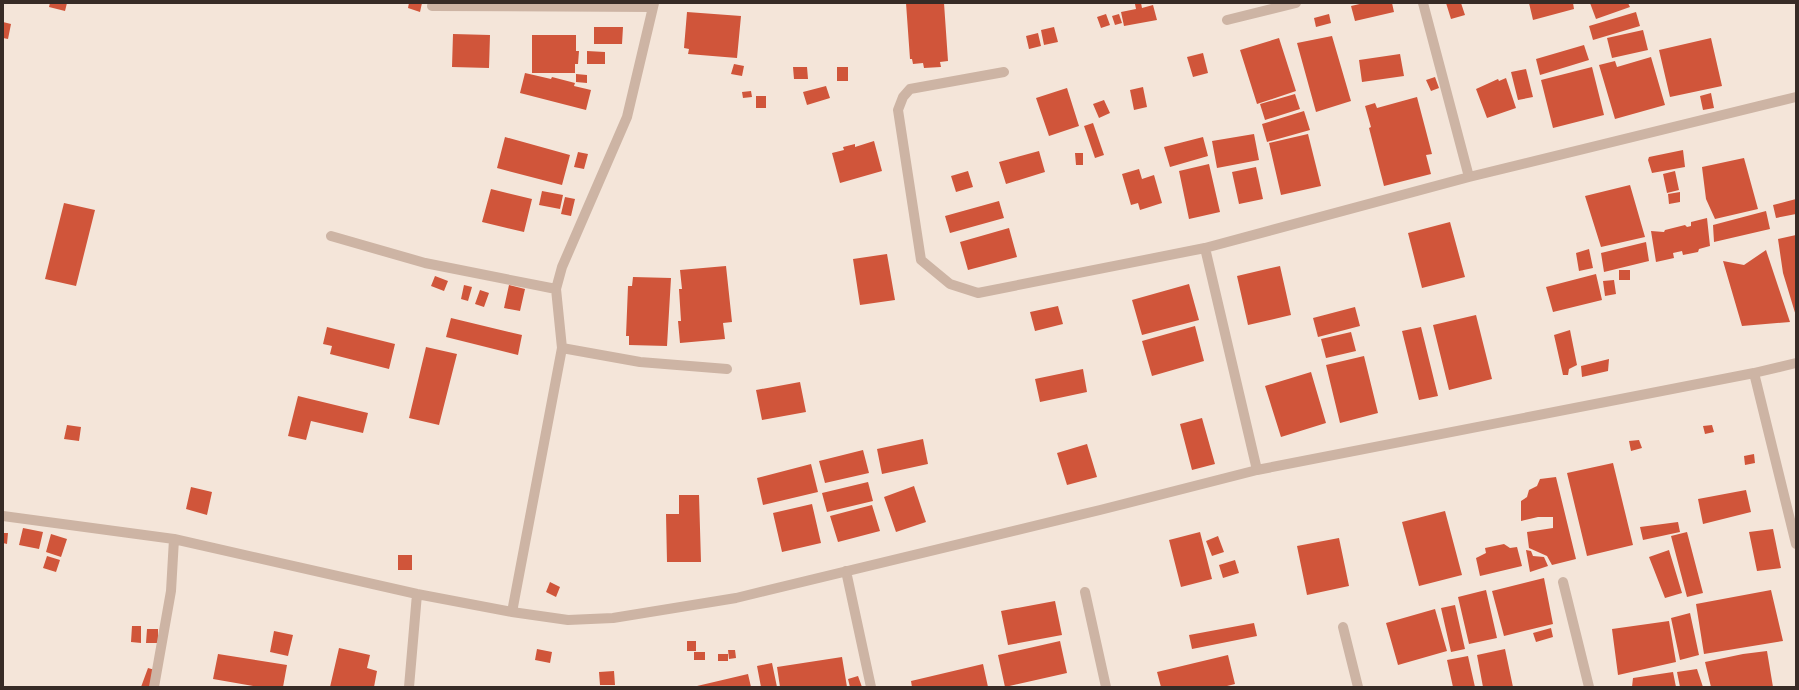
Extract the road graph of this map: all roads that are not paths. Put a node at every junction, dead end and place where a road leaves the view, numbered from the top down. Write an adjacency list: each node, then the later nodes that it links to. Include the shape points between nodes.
1 (1296, 3): 5 (street)
2 (1423, 3): 8 (street)
3 (654, 5): 4 (street); 11 (street, via 627,117 562,267)
4 (432, 6)
5 (1227, 20)
6 (1004, 72): 10 (street, via 910,88 903,97 898,110 921,260 950,284 978,293)
7 (1796, 96): 8 (street)
8 (1469, 177): 10 (street)
9 (331, 236): 11 (street, via 424,263)
10 (1205, 248): 16 (street)
11 (556, 289): 12 (street)
12 (562, 348): 14 (street, via 640,362); 24 (street)
13 (1796, 363): 15 (street)
14 (727, 369)
15 (1754, 373): 16 (street); 19 (street)
16 (1257, 470): 20 (street)
17 (3, 516): 18 (street)
18 (174, 539): 23 (street); 26 (street, via 171,591)
19 (1796, 544)
20 (846, 571): 24 (street, via 736,598 613,618 568,620); 28 (street)
21 (1563, 582): 31 (street)
22 (1085, 592): 29 (street)
23 (417, 594): 24 (street); 27 (street)
24 (512, 612)
25 (1343, 627): 30 (street)
26 (154, 687)
27 (409, 687)
28 (871, 687)
29 (1106, 687)
30 (1358, 687)
31 (1589, 687)

